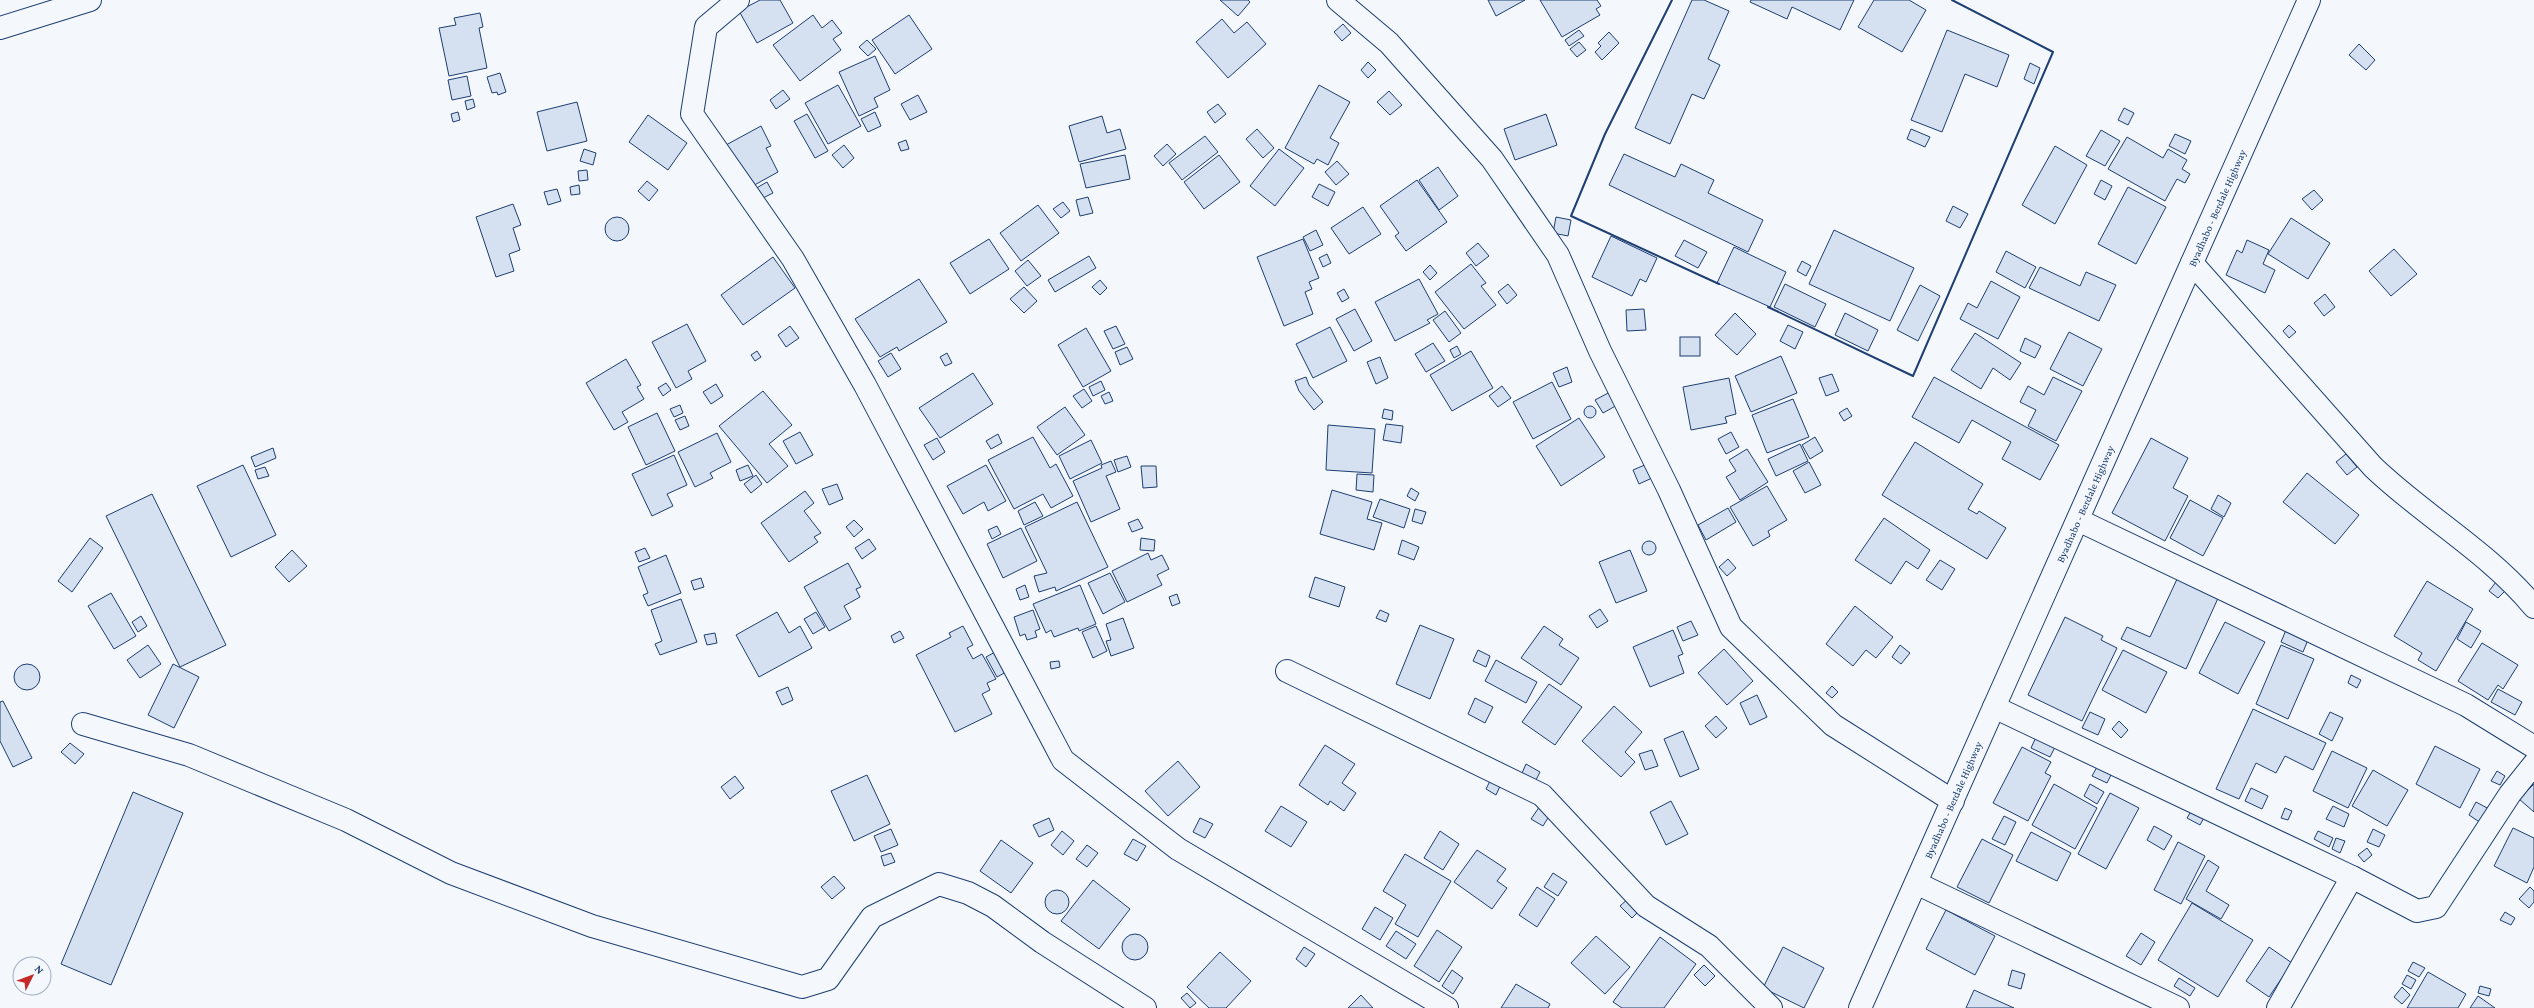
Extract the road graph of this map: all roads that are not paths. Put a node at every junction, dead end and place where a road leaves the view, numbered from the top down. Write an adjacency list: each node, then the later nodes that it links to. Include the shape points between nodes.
1 (90, 0): 5 (street)
2 (738, 0): 19 (street, via 706,27 692,114 792,259 866,385 1064,760 1178,849)
3 (1338, 0): 15 (street, via 1389,43 1492,159 1558,255 1600,352 1669,490 1731,627 1833,725)
4 (2309, 0): 7 (street, Byadhabo - Berdale Highway)
5 (65, 4): 6 (street)
6 (0, 28)
7 (2192, 263): 8 (street, Byadhabo - Berdale Highway); 9 (street, via 2373,468 2397,491 2514,582)
8 (2078, 520): 11 (street, Byadhabo - Berdale Highway); 13 (street, via 2466,705)
9 (2534, 607)
10 (1287, 671): 20 (street, via 1542,795 1646,906 1709,946)
11 (1994, 707): 15 (street, Byadhabo - Berdale Highway); 16 (street)
12 (83, 724): 18 (street, via 189,755 346,820 451,873 592,926 802,987 828,979 872,917 939,884 968,893 993,906 1042,942)
13 (2534, 747)
14 (2534, 764): 16 (street, via 2510,794 2436,907 2417,911)
15 (1953, 801): 17 (street, Byadhabo - Berdale Highway)
16 (2352, 877): 23 (street)
17 (1916, 883): 21 (street, Byadhabo - Berdale Highway); 22 (street)
18 (1145, 1008)
19 (1447, 1008)
20 (1771, 1008)
21 (1860, 1008)
22 (2178, 1008)
23 (2278, 1008)

